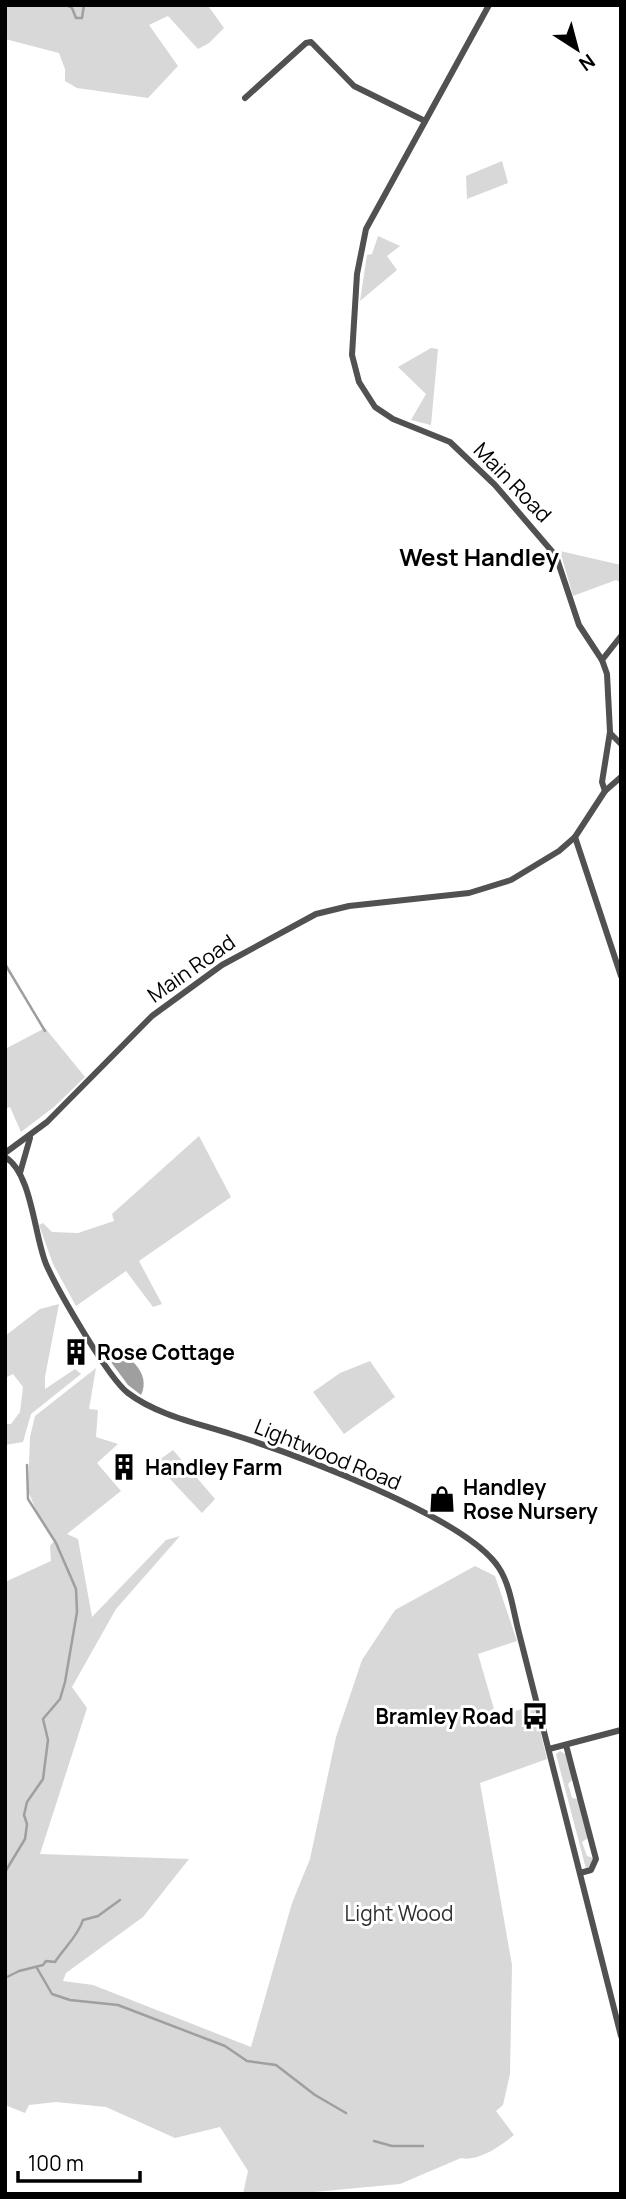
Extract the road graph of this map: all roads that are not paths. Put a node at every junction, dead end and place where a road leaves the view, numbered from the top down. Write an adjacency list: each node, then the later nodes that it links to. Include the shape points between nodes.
1 (489, 5): 3 (street, Main Road)
2 (246, 98): 3 (street, via 311,42 354,86)
3 (425, 121): 5 (street, Main Road, via 363,238 353,322 354,368 375,407 450,442 549,546 563,569 579,625)
4 (621, 636): 5 (street)
5 (602, 660): 6 (street, Main Road)
6 (610, 732): 7 (street); 9 (street, Main Road, via 602,782)
7 (621, 744)
8 (621, 777): 9 (street)
9 (605, 791): 10 (street, Main Road)
10 (575, 837): 11 (street); 12 (street, Main Road, via 536,866 487,889 349,906 316,914 272,935 159,1010)
11 (621, 976)
12 (30, 1136): 13 (street, Main Road); 14 (street)
13 (5, 1155): 14 (street, Lightwood Road)
14 (20, 1173): 17 (street, Lightwood Road, via 55,1282 111,1374 127,1392 159,1410 343,1475 452,1528 488,1554 505,1581)
15 (621, 1730): 16 (street)
16 (566, 1745): 17 (street); 18 (street, via 596,1859 591,1870)
17 (549, 1749): 18 (street, Lightwood Road)
18 (580, 1873): 19 (street, Lightwood Road)
19 (618, 2016): 20 (street, Lightwood Road)
20 (621, 2036)

